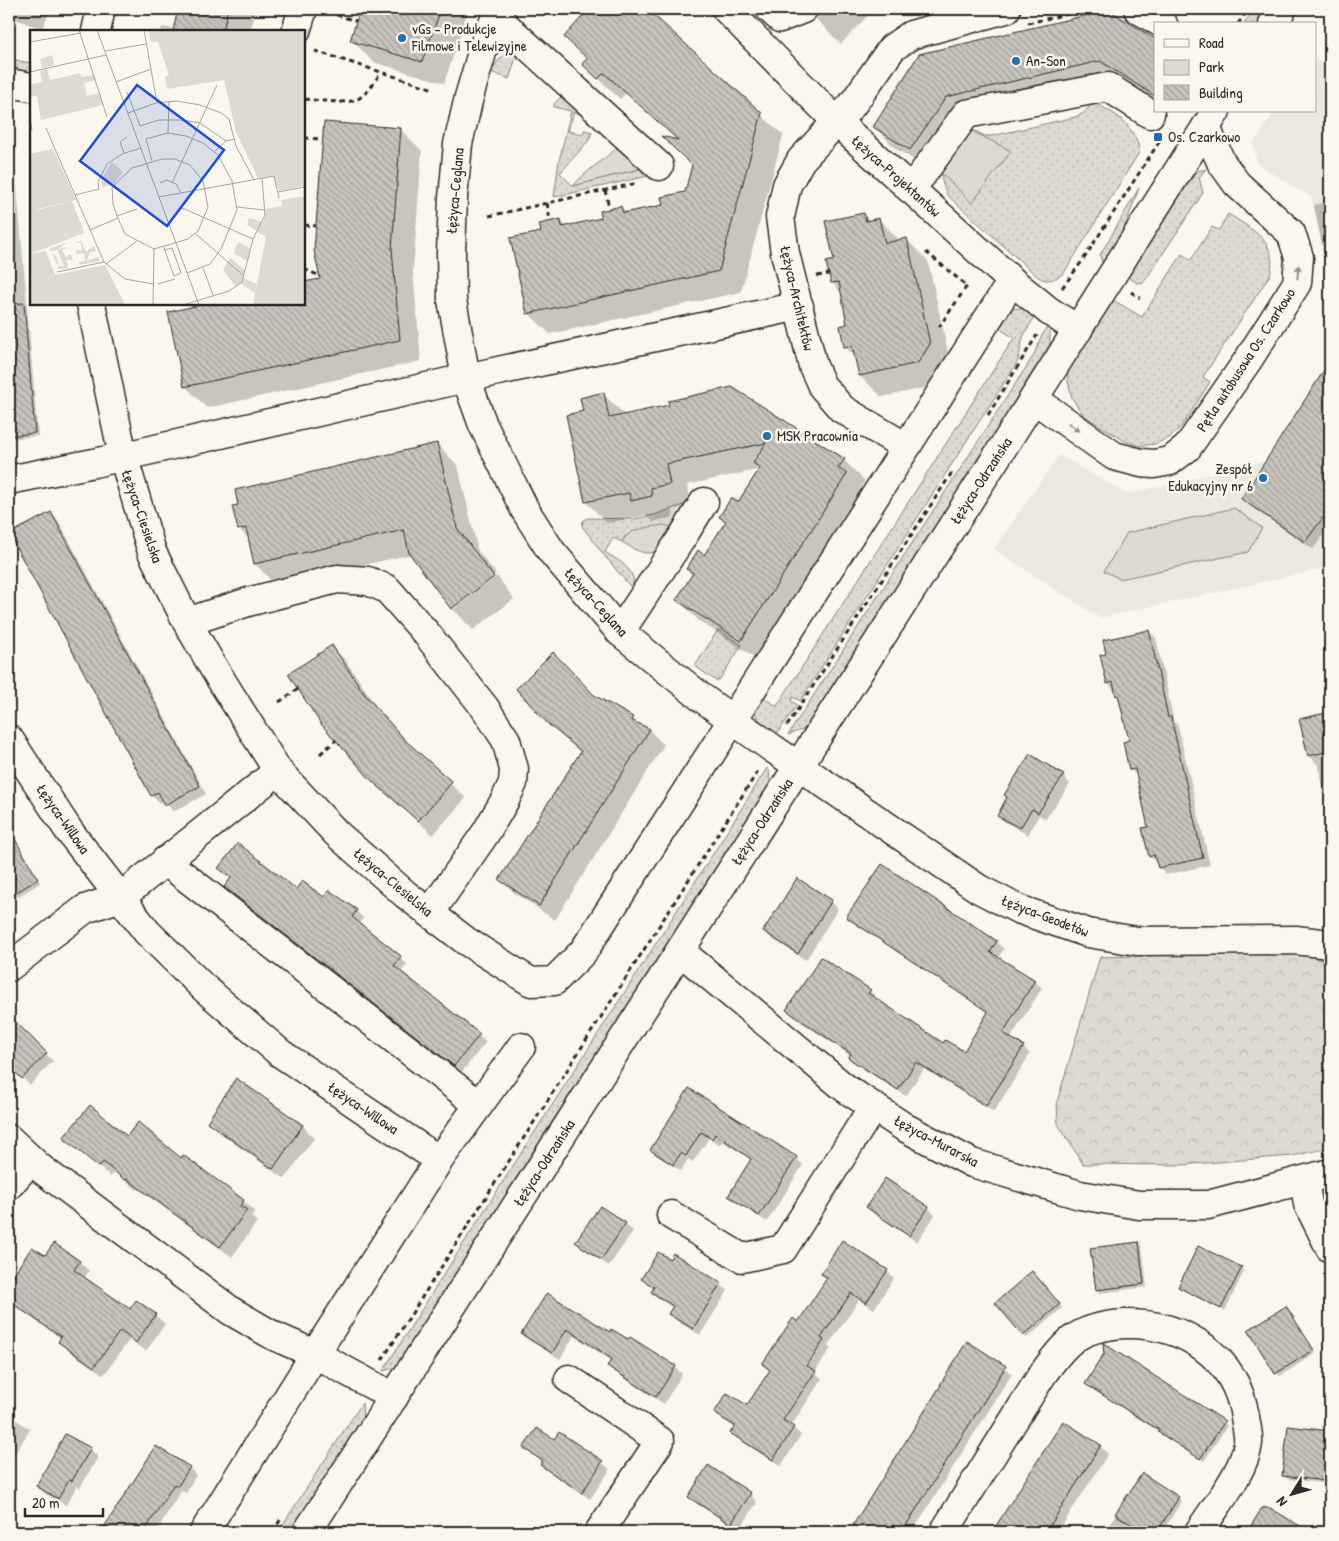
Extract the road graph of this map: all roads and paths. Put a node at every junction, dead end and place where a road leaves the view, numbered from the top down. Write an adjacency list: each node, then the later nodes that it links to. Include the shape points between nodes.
1 (101, 9): 15 (street)
2 (726, 9): 24 (street, Łężyca-Projektantów)
3 (770, 9): 4 (street, via 780,18)
4 (803, 9)
5 (1006, 9): 24 (street, Łężyca-Architektów, via 911,35 892,48)
6 (1138, 9): 12 (street)
7 (1248, 9): 13 (path)
8 (1282, 9): 14 (street)
9 (314, 10): 11 (path); 16 (street)
10 (498, 13): 28 (street); 46 (street, Łężyca-Ceglana, via 486,39 469,97 458,144 453,198 452,300)
11 (356, 22)
12 (1160, 22)
13 (1239, 22)
14 (1274, 22)
15 (96, 30)
16 (305, 38)
17 (305, 41): 18 (path)
18 (381, 72): 21 (path); 22 (path, via 357,99)
19 (9, 83): 20 (street)
20 (30, 87)
21 (434, 89)
22 (305, 99)
23 (1211, 119): 45 (street, Łężyca-Odrzańska); 47 (street, Pętla autobusowa Os. Czarkowo, one-way to 23, via 1114,456 1154,464 1170,461 1187,448 1248,360 1297,282 1299,257 1291,233 1237,184 1221,162)
24 (837, 122): 29 (street, Łężyca-Projektantów); 42 (street, Łężyca-Architektów, via 801,160 787,185 780,217 785,254)
25 (1157, 125): 29 (street, via 1108,87 966,114); 43 (path, via 1083,260)
26 (305, 138): 27 (path)
27 (322, 139)
28 (652, 174): 30 (path)
29 (909, 188): 40 (street, Łężyca-Projektantów)
30 (605, 190): 31 (path); 32 (path)
31 (547, 203): 33 (path); 34 (path)
32 (609, 208)
33 (489, 216)
34 (550, 221)
35 (305, 225): 36 (path)
36 (316, 226)
37 (926, 252): 44 (path, via 967,286)
38 (305, 269): 39 (path)
39 (320, 276)
40 (1012, 281): 43 (street, Łężyca-Projektantów); 49 (street, Łężyca-Ciesielska)
41 (92, 305): 50 (street, Łężyca-Ciesielska)
42 (799, 306): 46 (street); 49 (street, Łężyca-Architektów, via 813,366 822,386 852,416)
43 (1049, 311): 45 (street, Łężyca-Projektantów); 48 (path)
44 (939, 327)
45 (1078, 330): 47 (street, Łężyca-Odrzańska)
46 (466, 378): 50 (street, Łężyca-Ciesielska); 55 (street, Łężyca-Ceglana, via 483,425 525,510 551,551)
47 (1034, 399): 63 (street, Łężyca-Odrzańska)
48 (987, 418)
49 (906, 447): 58 (street, Łężyca-Ciesielska)
50 (123, 456): 52 (street); 54 (street, Łężyca-Ciesielska, via 152,552)
51 (956, 467): 61 (path)
52 (9, 480)
53 (704, 502): 55 (street)
54 (187, 622): 64 (street, Łężyca-Ciesielska); 67 (street, via 337,579 368,581 387,588 426,633 506,740 514,769 513,782 505,800)
55 (620, 632): 58 (street, Łężyca-Ceglana)
56 (298, 689): 57 (path)
57 (279, 702)
58 (733, 719): 61 (street, Łężyca-Ceglana); 67 (street, Łężyca-Ciesielska, via 582,952 554,982 531,982)
59 (9, 739): 66 (street, Łężyca-Willowa, via 69,831)
60 (336, 740): 62 (path)
61 (772, 748): 63 (street, Łężyca-Ceglana); 84 (path)
62 (320, 754)
63 (798, 766): 68 (street, Łężyca-Geodetów, via 979,888 1018,909 1088,933 1137,941 1295,940); 69 (street, Łężyca-Odrzańska)
64 (278, 771): 65 (street); 67 (street, Łężyca-Ciesielska, via 336,833)
65 (165, 861): 66 (street); 72 (street)
66 (121, 897): 70 (street, via 85,909); 76 (street, Łężyca-Willowa, via 154,939 270,1045)
67 (430, 913)
68 (1330, 944)
69 (680, 951): 73 (street, Łężyca-Murarska, via 845,1088); 85 (street, Łężyca-Odrzańska)
70 (9, 967)
71 (521, 1047): 72 (street)
72 (479, 1105): 76 (street)
73 (873, 1107): 78 (street, Łężyca-Murarska, via 972,1163 1080,1196 1139,1205 1208,1205); 80 (street, via 782,1249 742,1258)
74 (9, 1139): 75 (street)
75 (31, 1160): 79 (street); 82 (street, via 231,1311 274,1336)
76 (439, 1160): 82 (street)
77 (1330, 1173): 78 (street, Łężyca-Murarska)
78 (1304, 1180): 81 (street, via 1308,1204)
79 (9, 1185)
80 (671, 1215)
81 (1330, 1248)
82 (315, 1354): 84 (street); 87 (street)
83 (569, 1379): 90 (street, via 660,1441)
84 (368, 1383): 85 (street)
85 (394, 1397): 89 (street, Łężyca-Odrzańska)
86 (283, 1516): 88 (path)
87 (204, 1532)
88 (273, 1532)
89 (307, 1532)
90 (599, 1532)
91 (944, 1532): 92 (street, via 1058,1354 1072,1340 1089,1331 1112,1325 1136,1324 1162,1327 1205,1347 1224,1364 1243,1402 1248,1442 1242,1464)
92 (1199, 1532)

